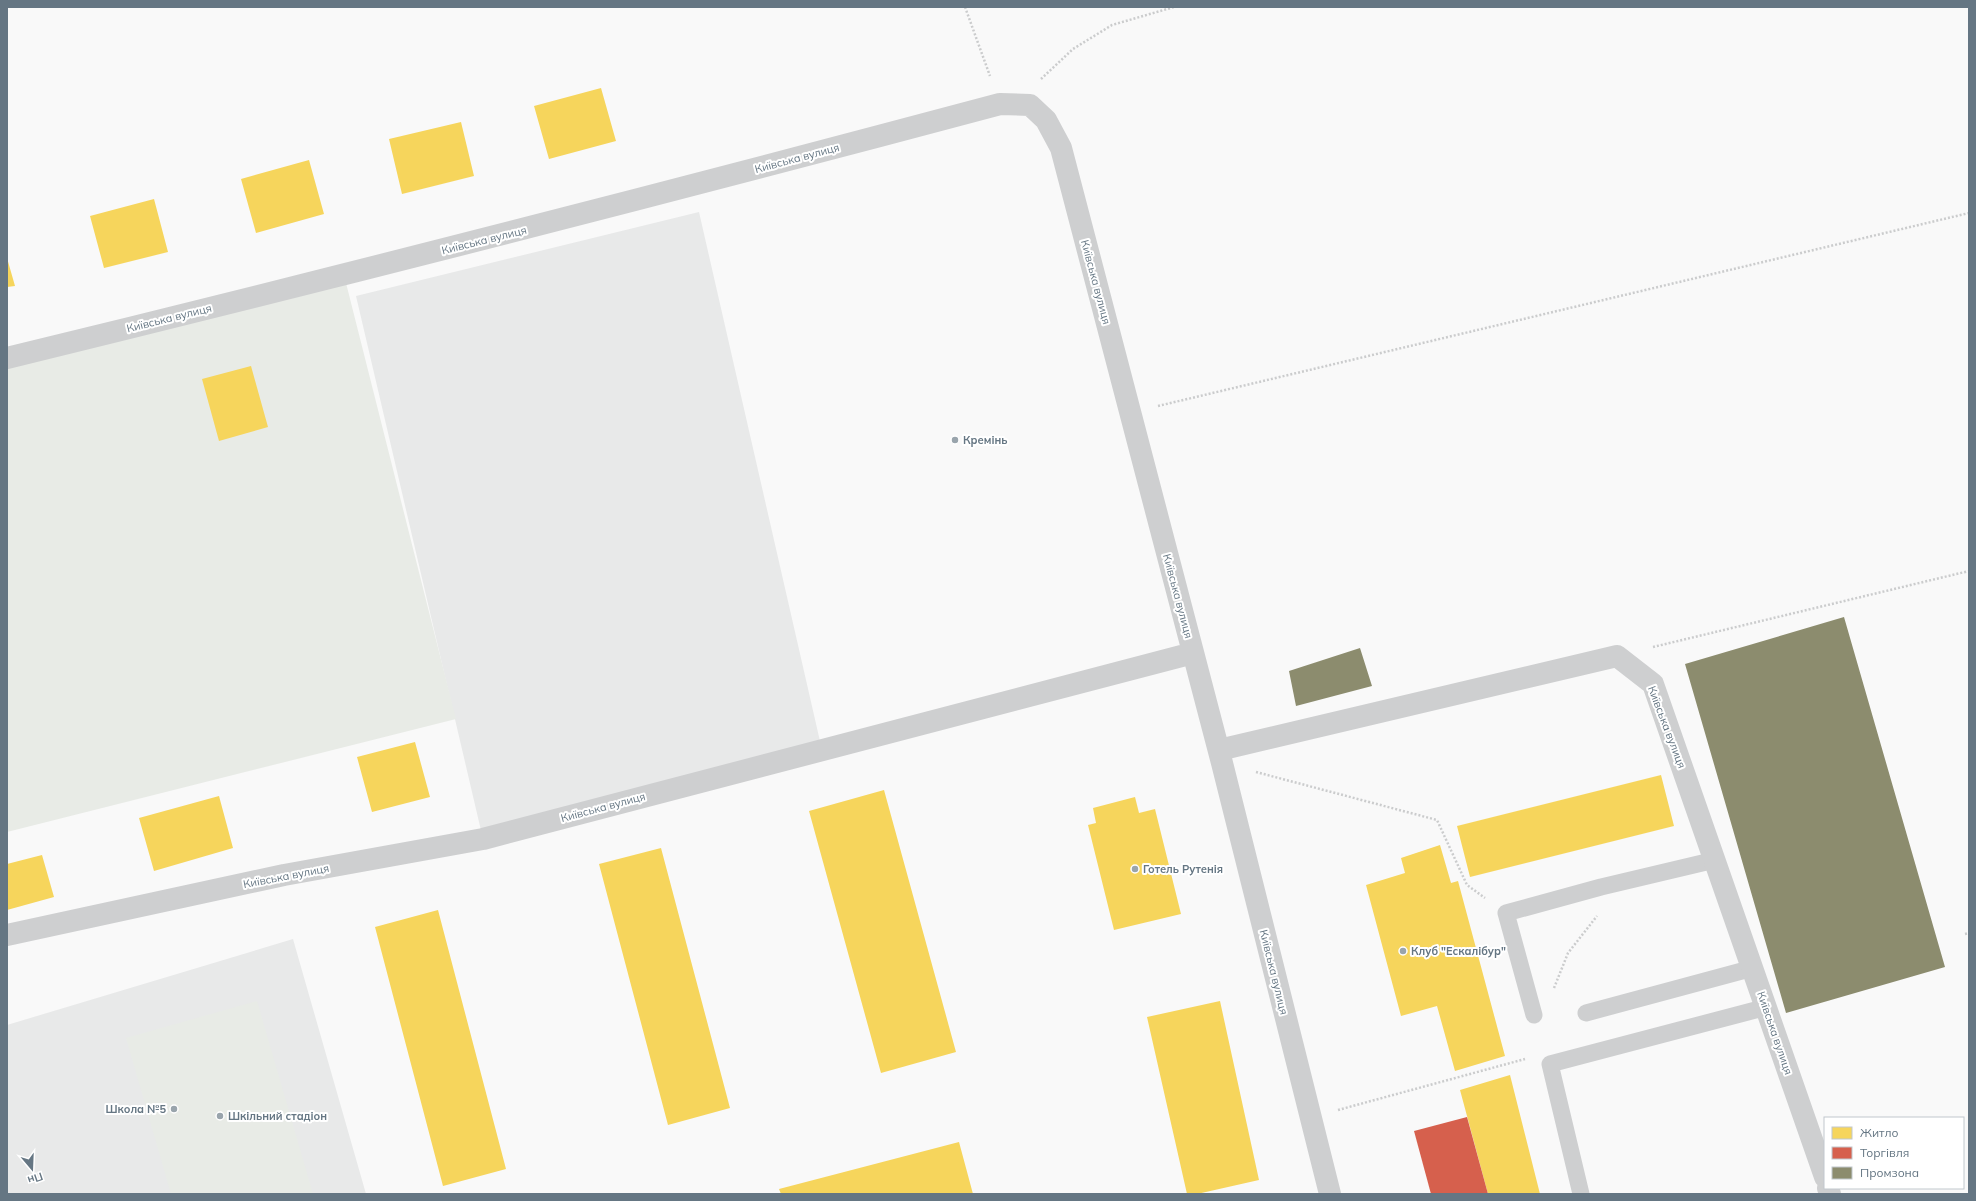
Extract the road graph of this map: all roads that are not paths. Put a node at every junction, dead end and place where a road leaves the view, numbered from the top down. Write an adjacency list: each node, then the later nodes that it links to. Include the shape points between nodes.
1 (7, 358): 2 (street, Київська вулиця, via 691,187 1000,104 1030,105 1046,120 1061,148)
2 (1193, 653): 3 (street, Київська вулиця); 5 (street, Київська вулиця, via 483,839 284,875)
3 (1220, 757): 4 (street, Київська вулиця, via 1617,656 1653,684); 11 (street, Київська вулиця)
4 (1715, 860): 6 (street, Київська вулиця); 9 (lane, via 1506,913)
5 (7, 935)
6 (1753, 968): 7 (street, Київська вулиця); 8 (lane)
7 (1767, 1007): 10 (street, Київська вулиця); 12 (lane, via 1550,1064)
8 (1586, 1014)
9 (1534, 1015)
10 (1824, 1174)
11 (1330, 1194)
12 (1581, 1194)

